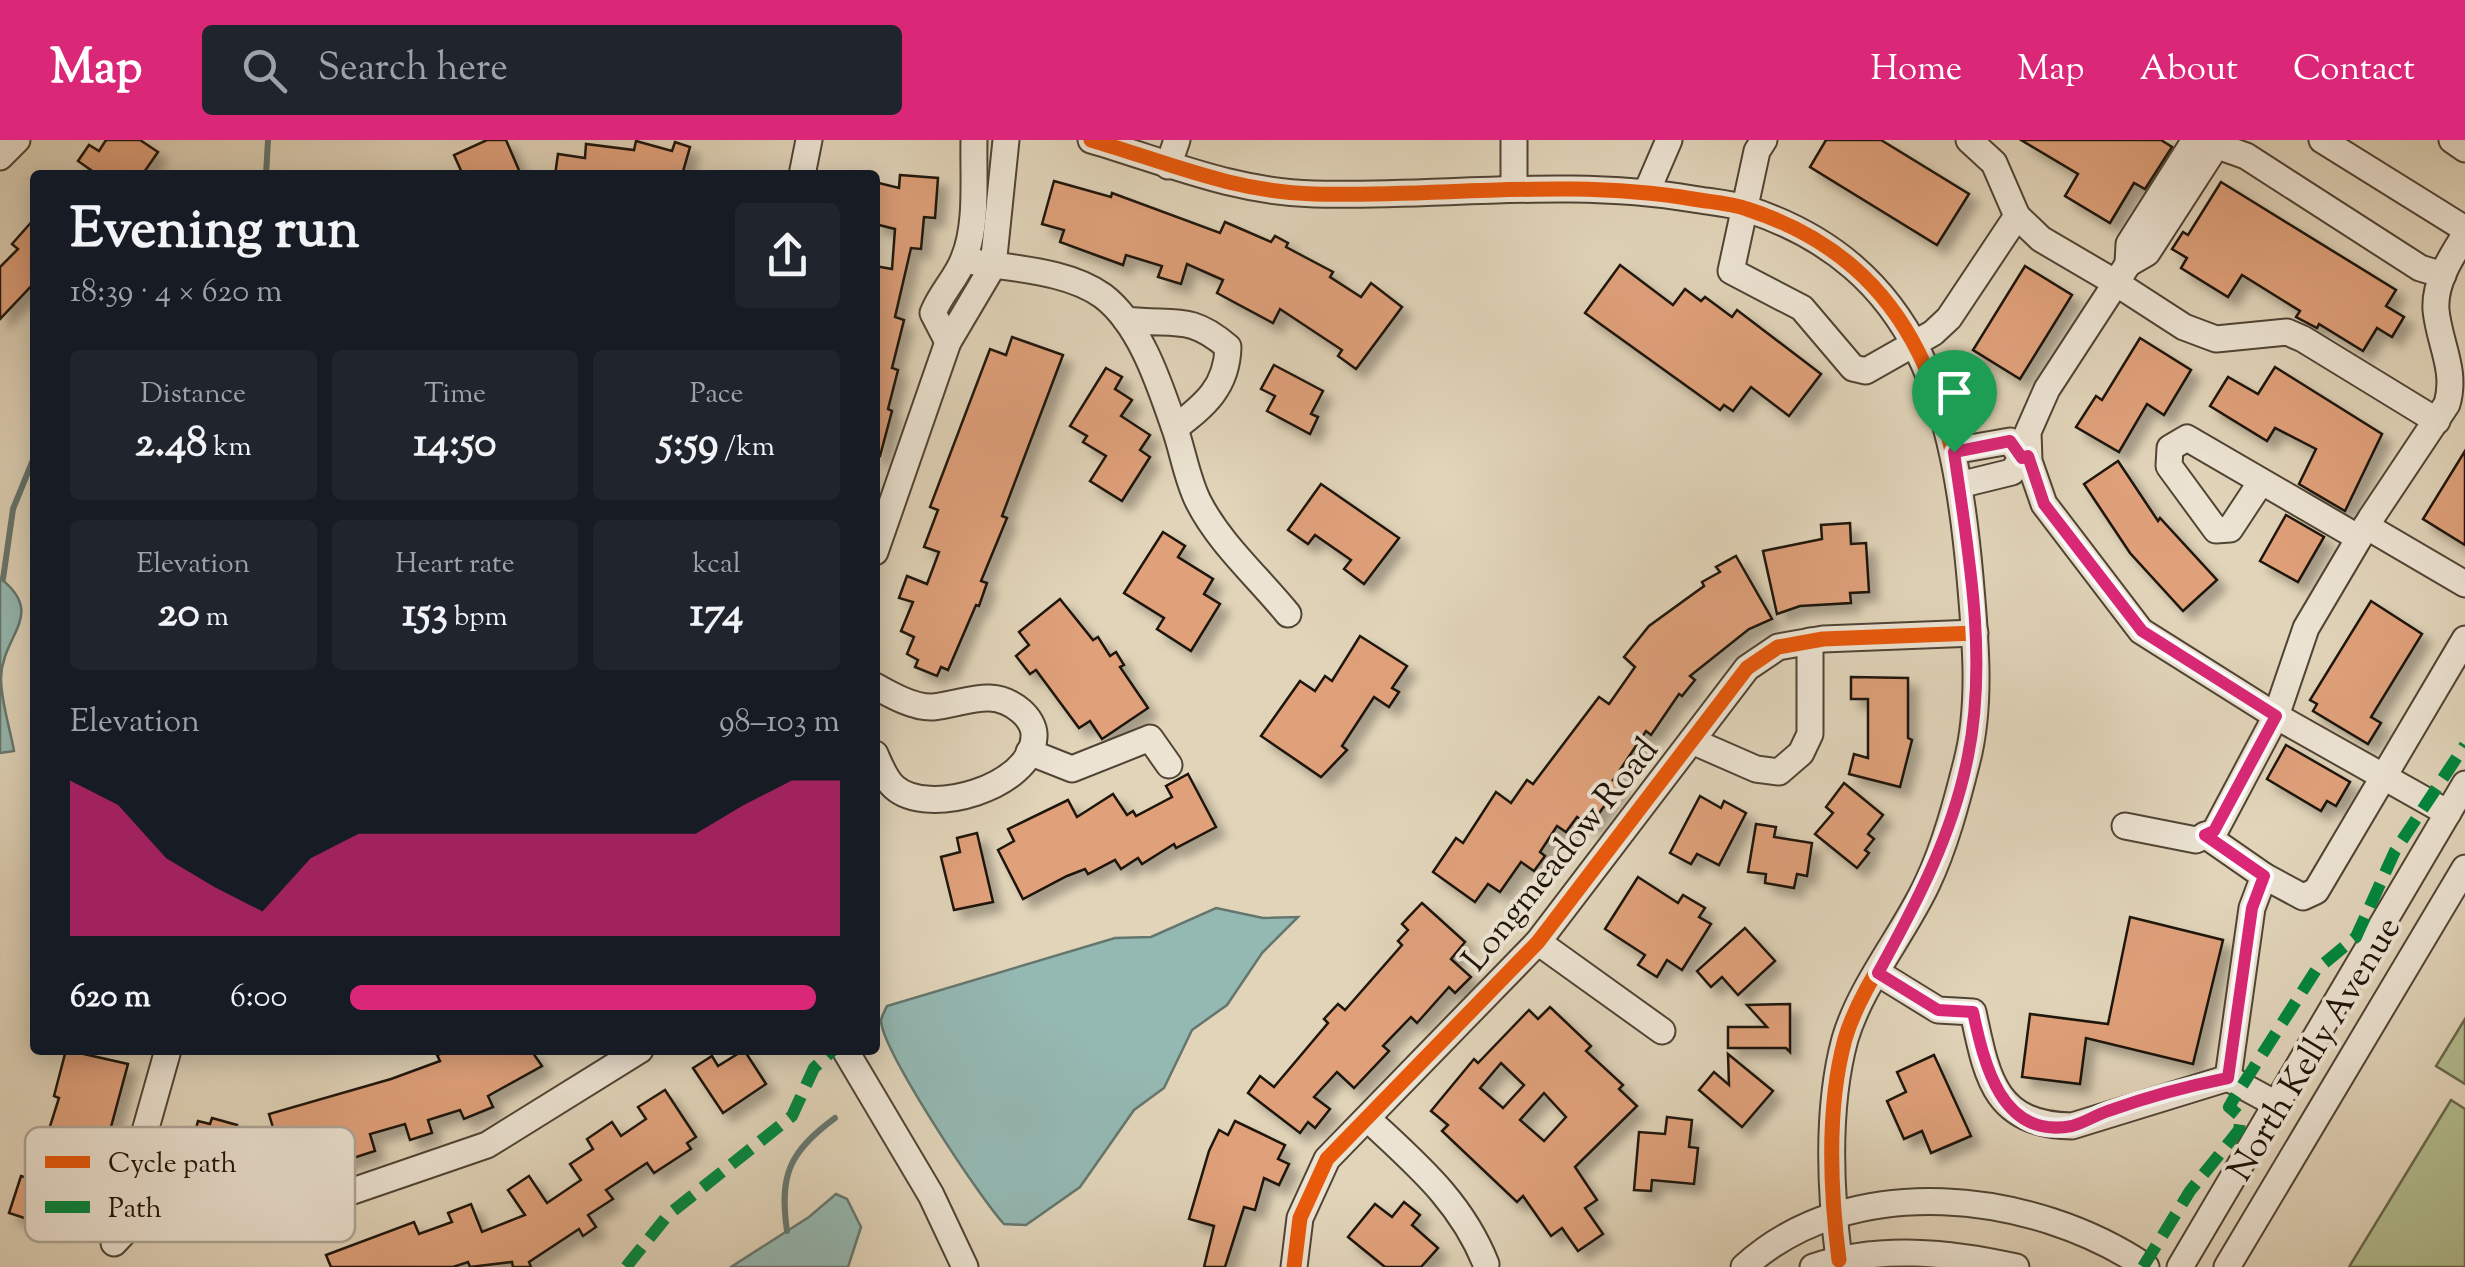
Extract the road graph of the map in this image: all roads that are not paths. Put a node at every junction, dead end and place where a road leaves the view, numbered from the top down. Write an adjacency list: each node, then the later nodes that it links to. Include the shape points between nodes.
1 (18, 140): 15 (street)
2 (810, 140): 17 (street)
3 (974, 140): 21 (street)
4 (1006, 140): 23 (street)
5 (1090, 140): 16 (street)
6 (1177, 140): 16 (street)
7 (1514, 140): 18 (street)
8 (1670, 140): 19 (street)
9 (1764, 140): 20 (street)
10 (1969, 140): 22 (street, via 1994,163)
11 (2322, 140): 24 (street)
12 (2452, 140): 14 (street)
13 (2208, 142): 27 (street, via 2147,253); 28 (street, via 2246,156 2420,268)
14 (2465, 148)
15 (0, 157)
16 (1168, 166): 18 (street, via 1198,177 1314,194)
17 (803, 170)
18 (1514, 188): 19 (street)
19 (1647, 191): 20 (street)
20 (1746, 208): 30 (street, via 1862,270); 30 (street, via 1731,272 1802,308 1854,368 1866,371)
21 (971, 216): 23 (street); 25 (street)
22 (2018, 216): 27 (street, via 2041,239); 30 (street, via 1949,318)
23 (1000, 218): 26 (street)
24 (2465, 232): 28 (street)
25 (964, 260): 26 (street); 31 (street, via 933,313)
26 (992, 266): 29 (street, via 1078,284 1103,296); 31 (street)
27 (2122, 274): 33 (street, via 2184,327 2216,339 2286,332 2304,338); 36 (street, via 2048,390 2028,432)
28 (2443, 275): 32 (street, via 2436,307)
29 (1126, 320): 34 (street); 34 (street, via 1154,324 1181,318 1228,347 1219,390)
30 (1914, 340): 35 (street)
31 (948, 342): 40 (street)
32 (2455, 353): 33 (street, via 2453,384)
33 (2437, 421): 39 (street)
34 (1175, 428): 42 (street, via 1212,528)
35 (1954, 452): 36 (street, via 2010,441); 38 (street)
36 (2025, 457): 38 (street, via 2012,472); 47 (street, via 2044,504 2142,631)
37 (2261, 482): 39 (street)
38 (1958, 484): 43 (street)
39 (2362, 532): 41 (street); 47 (street, via 2306,628)
40 (880, 538)
41 (2465, 584)
42 (1288, 614)
43 (1975, 633): 45 (street, Longmeadow Road); 60 (street, via 1968,756 1928,881)
44 (2465, 640): 52 (street)
45 (1810, 641): 48 (street, Longmeadow Road, via 1778,646 1746,668); 48 (street, via 1810,734 1801,753 1779,772)
46 (880, 688): 49 (street, via 931,708 961,699 1010,702 1030,718)
47 (2276, 716): 52 (street); 56 (street, via 2214,831)
48 (1692, 741): 59 (street, Longmeadow Road)
49 (1029, 752): 50 (street, via 994,786 936,802 894,787); 51 (street, via 1072,768 1150,738)
50 (880, 763)
51 (1169, 765)
52 (2382, 778): 54 (street); 58 (street, via 2316,891 2303,897)
53 (2465, 784): 54 (street, North Kelly Avenue)
54 (2448, 814): 66 (street, North Kelly Avenue)
55 (2125, 826): 56 (street, via 2196,840)
56 (2205, 835): 58 (street)
57 (2465, 868): 80 (street, North Kelly Avenue)
58 (2264, 876): 65 (street, via 2252,908)
59 (1538, 942): 61 (street); 67 (street, Longmeadow Road)
60 (1878, 973): 65 (street, via 1938,1010 1973,1012 1985,1067 2001,1099 2020,1116 2047,1126 2072,1126); 70 (street, via 1846,1036 1834,1101)
61 (1662, 1031)
62 (167, 1055): 68 (street)
63 (632, 1055): 69 (street, via 487,1145)
64 (848, 1055): 73 (street, via 931,1195)
65 (2228, 1078): 66 (street)
66 (2276, 1104): 79 (street, North Kelly Avenue)
67 (1368, 1119): 72 (street, via 1444,1189 1474,1232); 74 (street, Longmeadow Road, via 1328,1159 1300,1218)
68 (146, 1127)
69 (355, 1190)
70 (1834, 1217): 71 (street); 75 (street, via 1768,1246); 78 (street, via 1915,1201 2014,1209 2054,1220)
71 (1839, 1260): 76 (street); 77 (street, via 1867,1253 1962,1255)
72 (1486, 1264)
73 (965, 1267)
74 (1294, 1267)
75 (1744, 1267)
76 (1813, 1267)
77 (2016, 1267)
78 (2146, 1267)
79 (2180, 1267)
80 (2227, 1267)

